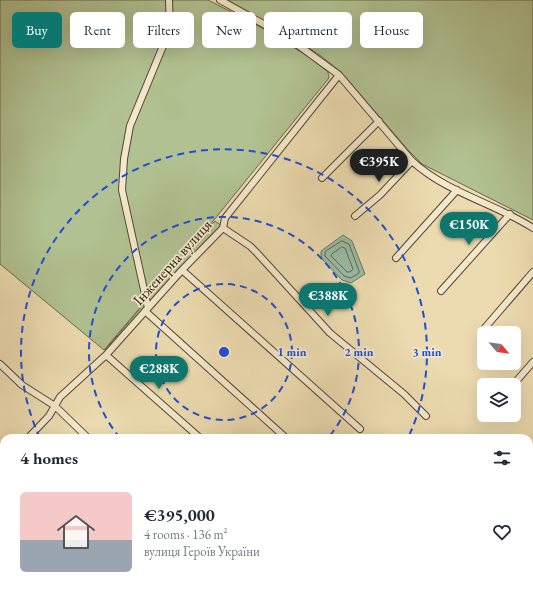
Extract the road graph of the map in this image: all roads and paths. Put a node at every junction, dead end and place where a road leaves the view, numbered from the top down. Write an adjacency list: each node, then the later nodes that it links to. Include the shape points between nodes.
1 (169, 0): 16 (street, via 170,29 130,126 124,158 122,190)
2 (220, 0): 3 (street, via 287,37)
3 (339, 75): 4 (street); 10 (street, Інженерна вулиця, via 225,218)
4 (379, 121): 5 (street); 6 (street)
5 (412, 161): 7 (street, via 433,178); 9 (street, via 377,199)
6 (322, 178)
7 (457, 190): 8 (street); 12 (street)
8 (510, 214): 11 (street); 15 (street)
9 (355, 216)
10 (223, 228): 13 (street, Інженерна вулиця); 23 (street, via 250,246 330,333 404,394)
11 (533, 228)
12 (396, 258)
13 (182, 270): 16 (street, Інженерна вулиця); 24 (street)
14 (533, 272): 17 (street)
15 (441, 291)
16 (147, 310): 18 (street, Інженерна вулиця); 28 (street)
17 (486, 326)
18 (106, 355): 22 (street, Інженерна вулиця, via 60,397); 27 (street)
19 (533, 362): 21 (street)
20 (0, 364): 22 (street, via 22,385)
21 (520, 378)
22 (55, 406): 25 (street, Інженерна вулиця); 26 (street)
23 (426, 416)
24 (360, 428)
25 (32, 434)
26 (84, 434)
27 (195, 434)
28 (282, 434)

